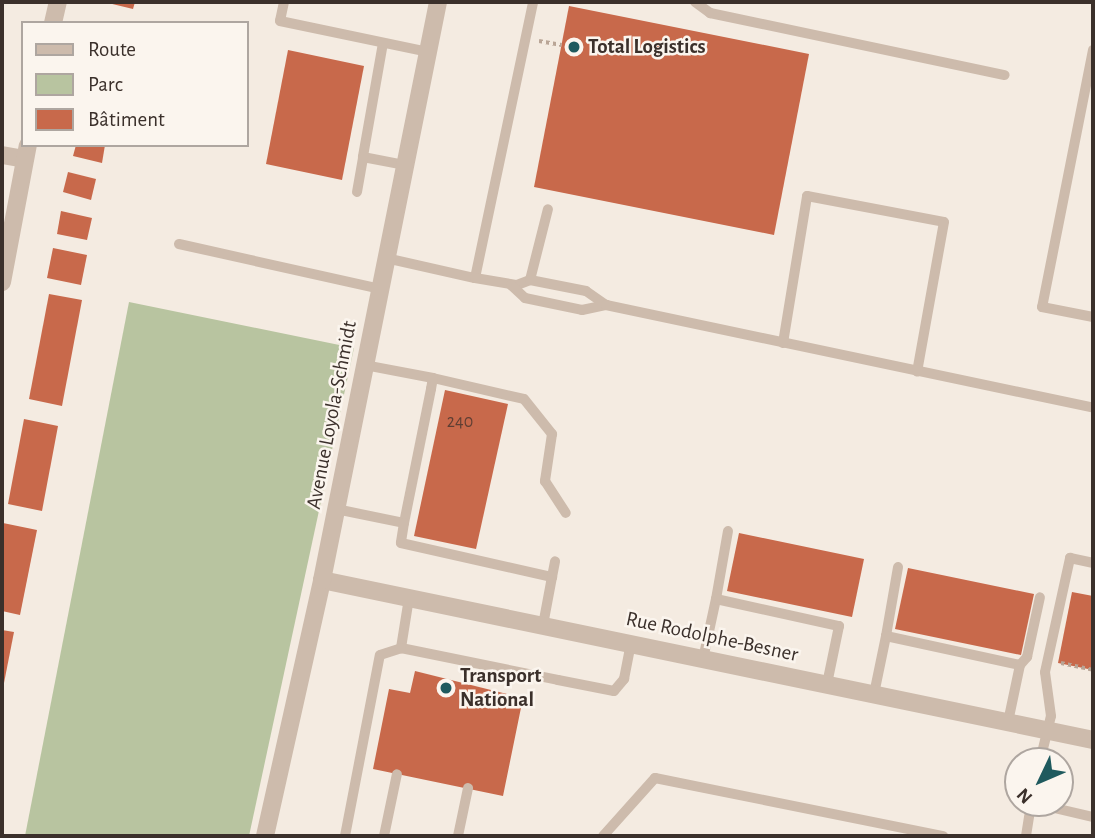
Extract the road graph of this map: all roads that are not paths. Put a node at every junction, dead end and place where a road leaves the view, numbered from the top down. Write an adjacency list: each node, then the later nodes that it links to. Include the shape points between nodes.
1 (58, 2): 6 (street)
2 (284, 2): 7 (lane, via 280,21)
3 (438, 2): 9 (street, Avenue Loyola-Schmidt)
4 (533, 2): 19 (lane)
5 (695, 2): 10 (lane, via 710,13)
6 (53, 21)
7 (383, 43): 9 (lane); 13 (lane)
8 (1093, 50): 25 (lane, via 1042,307)
9 (428, 52): 14 (street, Avenue Loyola-Schmidt)
10 (1005, 75)
11 (27, 152): 12 (street); 21 (street)
12 (2, 155)
13 (363, 157): 14 (lane); 15 (lane)
14 (405, 165): 18 (street, Avenue Loyola-Schmidt)
15 (356, 192)
16 (548, 209): 20 (lane)
17 (179, 244): 23 (lane)
18 (386, 258): 19 (lane); 23 (street, Avenue Loyola-Schmidt)
19 (475, 278): 22 (lane)
20 (530, 280): 22 (lane); 24 (lane, via 586,291)
21 (2, 282)
22 (511, 285): 24 (lane, via 525,298 583,310)
23 (380, 289): 27 (street, Avenue Loyola-Schmidt)
24 (606, 306): 26 (lane)
25 (1093, 317)
26 (783, 343): 28 (lane); 28 (lane, via 807,196 944,222)
27 (365, 365): 29 (lane); 31 (street, Avenue Loyola-Schmidt)
28 (917, 372): 30 (lane)
29 (433, 378): 32 (lane, via 524,399 552,434 545,481); 33 (lane)
30 (1093, 408)
31 (336, 509): 33 (lane); 39 (street, Avenue Loyola-Schmidt)
32 (566, 513)
33 (404, 523): 38 (lane, via 401,543)
34 (728, 531): 42 (lane)
35 (555, 561): 38 (lane)
36 (1093, 563): 52 (lane, via 1070,558 1045,672 1051,708)
37 (898, 567): 44 (lane)
38 (552, 577): 43 (lane)
39 (322, 580): 41 (street, Rue Rodolphe-Besner); 60 (street, Avenue Loyola-Schmidt)
40 (1040, 597): 48 (lane, via 1027,657)
41 (409, 598): 43 (street, Rue Rodolphe-Besner); 46 (lane)
42 (716, 600): 47 (lane); 49 (lane, via 839,626)
43 (543, 625): 45 (street, Rue Rodolphe-Besner)
44 (886, 636): 48 (lane); 50 (lane)
45 (631, 643): 46 (lane, via 624,679 614,691); 47 (street, Rue Rodolphe-Besner)
46 (401, 648): 61 (lane, via 380,655)
47 (703, 659): 49 (street, Rue Rodolphe-Besner)
48 (1020, 665): 51 (lane)
49 (827, 684): 50 (street, Rue Rodolphe-Besner)
50 (874, 694): 51 (street, Rue Rodolphe-Besner)
51 (1008, 722): 52 (street, Rue Rodolphe-Besner)
52 (1047, 730): 53 (street, Rue Rodolphe-Besner); 54 (lane)
53 (1093, 740)
54 (1043, 747)
55 (397, 774): 62 (lane)
56 (468, 788): 63 (lane)
57 (1074, 813): 59 (lane)
58 (1029, 817): 66 (lane)
59 (1093, 817)
60 (265, 836)
61 (345, 836)
62 (384, 836)
63 (458, 836)
64 (603, 836): 65 (lane, via 655,778)
65 (943, 836)
66 (1026, 836)

